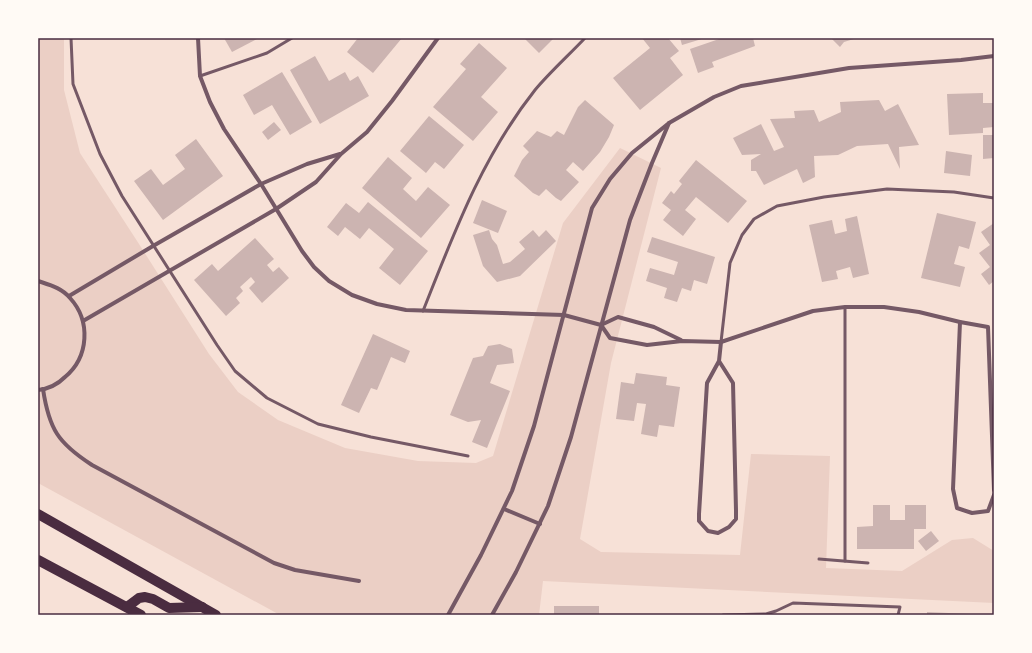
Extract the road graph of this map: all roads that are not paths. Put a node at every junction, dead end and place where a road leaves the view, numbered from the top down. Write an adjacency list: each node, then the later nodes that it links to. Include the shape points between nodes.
1 (71, 38): 13 (lane, via 73,84 100,154)
2 (198, 38): 7 (street)
3 (292, 38): 7 (lane, via 267,53)
4 (438, 38): 9 (street, via 367,132)
5 (586, 38): 18 (lane, via 536,90 503,135 457,224)
6 (994, 56): 8 (street, via 849,68 741,86 714,97)
7 (200, 76): 10 (street, via 221,122)
8 (669, 123): 19 (street, via 632,152 610,179 592,208); 22 (street, via 630,220)
9 (341, 154): 10 (street, via 307,164); 12 (street, via 316,182)
10 (261, 184): 12 (street); 13 (street)
11 (994, 198): 24 (lane, via 954,192 887,189 777,206 754,219 742,235 730,263)
12 (276, 209): 14 (street); 18 (street, via 302,251 329,281 352,295 377,304 406,310)
13 (153, 246): 14 (lane); 16 (street)
14 (170, 272): 20 (street); 27 (lane, via 235,371 267,398 318,424)
15 (38, 281): 16 (street, via 55,286)
16 (69, 296): 20 (street)
17 (845, 307): 21 (street, via 884,307); 24 (street, via 813,311); 35 (lane)
18 (423, 310): 19 (street)
19 (564, 315): 22 (street); 30 (street, via 534,426)
20 (83, 321): 26 (street, via 85,338 82,356 72,371 59,382)
21 (960, 322): 28 (street, via 988,327); 29 (street, via 953,489 956,508 972,513 988,511)
22 (602, 325): 23 (street, via 618,317 654,327); 23 (street, via 610,338 647,344); 32 (street, via 571,437)
23 (682, 341): 24 (street)
24 (721, 342): 25 (street)
25 (719, 361): 25 (street, via 707,383 699,514 699,521 708,531 718,533 729,527 736,519 733,383)
26 (40, 390): 37 (street, via 49,421 57,434 67,446 92,465 274,563 295,570)
27 (468, 456)
28 (994, 490)
29 (994, 495)
30 (504, 509): 32 (street); 42 (street)
31 (38, 514): 39 (main road)
32 (540, 524): 43 (street)
33 (38, 560): 38 (main road)
34 (819, 560): 35 (lane)
35 (845, 561): 36 (lane)
36 (868, 563)
37 (359, 581)
38 (127, 607): 39 (main road, via 139,598 145,597 169,608); 40 (main road)
39 (202, 607): 41 (main road)
40 (141, 615)
41 (216, 615)
42 (448, 615)
43 (492, 615)
44 (723, 615): 45 (lane, via 766,614 793,603 900,608)
45 (898, 615)

